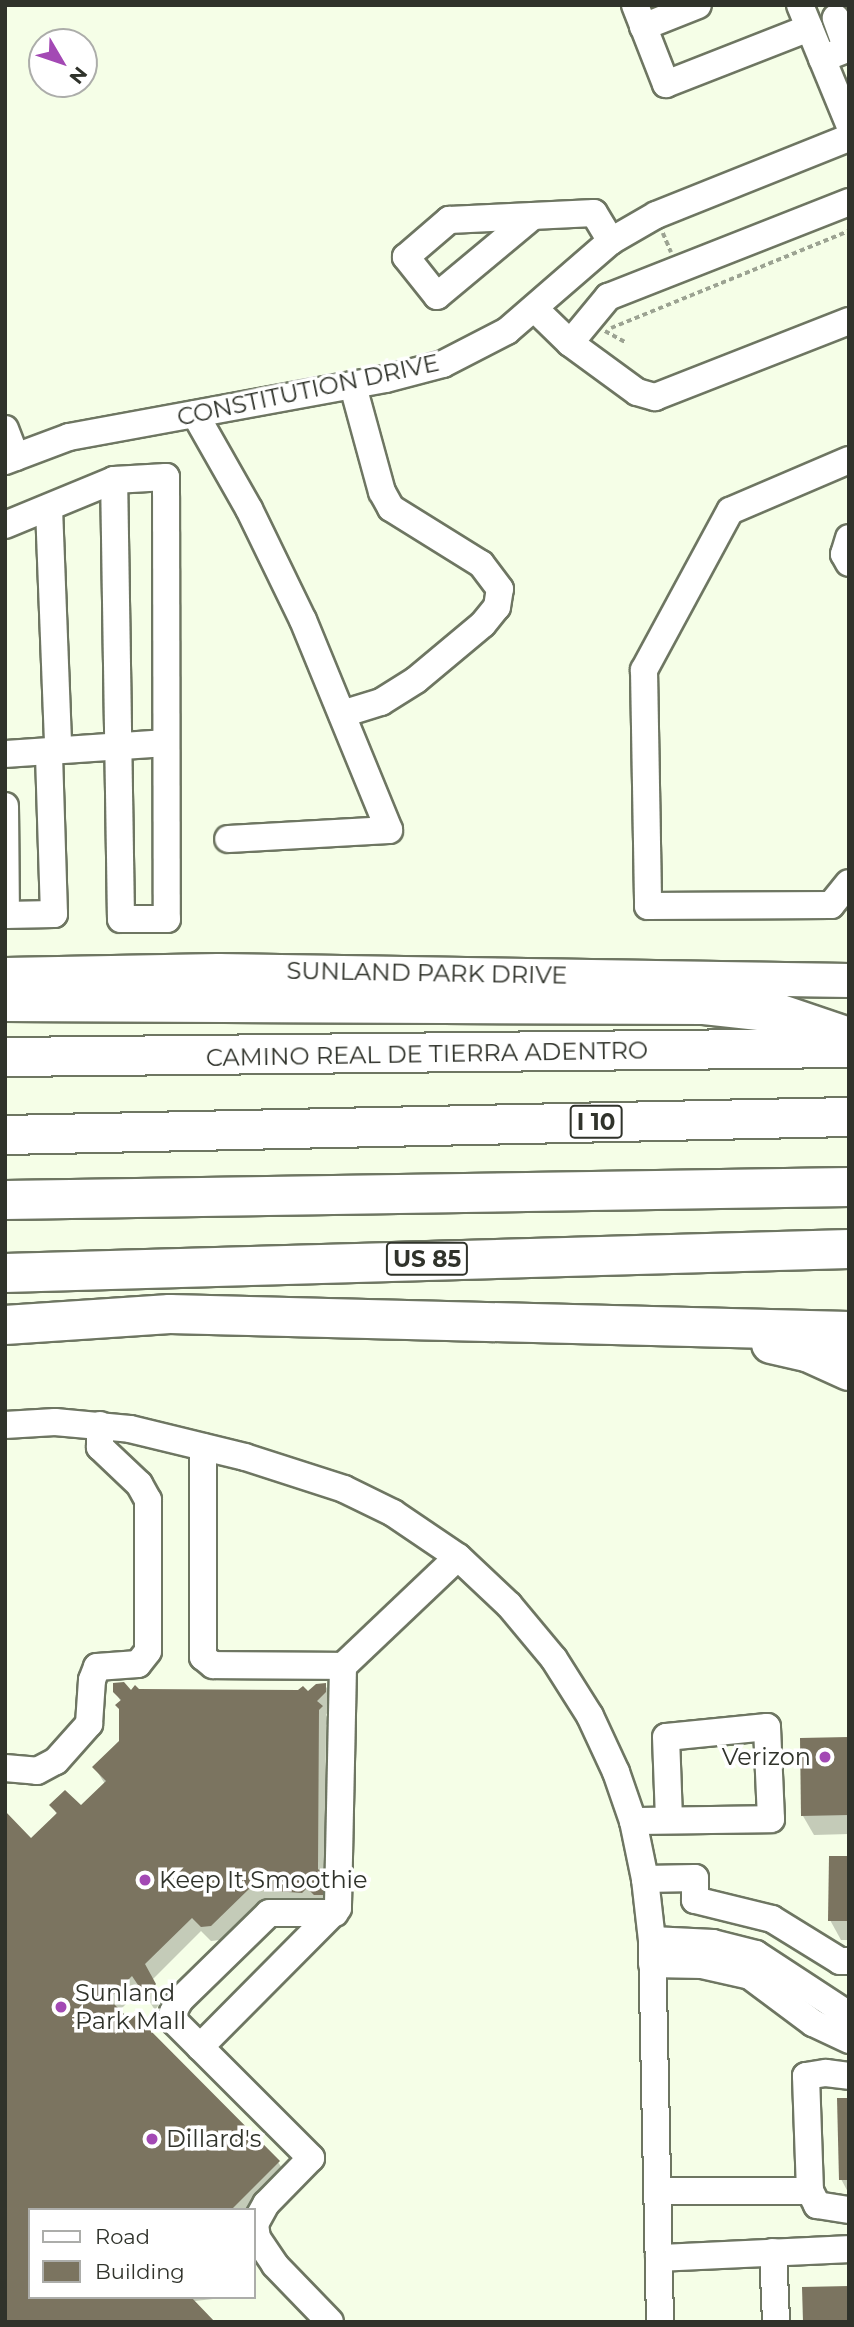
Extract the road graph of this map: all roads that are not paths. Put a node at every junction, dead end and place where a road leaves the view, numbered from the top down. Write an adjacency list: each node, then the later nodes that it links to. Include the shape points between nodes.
1 (698, 5): 2 (street)
2 (639, 16): 3 (street, via 666,84)
3 (804, 17): 5 (street)
4 (836, 18): 5 (street, via 847,49)
5 (822, 59): 6 (street)
6 (849, 124)
7 (849, 138): 10 (street, CONSTITUTION DRIVE, via 656,215)
8 (849, 202): 13 (street, via 608,298)
9 (533, 216): 10 (street, via 594,213)
10 (611, 241): 11 (street, CONSTITUTION DRIVE)
11 (535, 309): 13 (street); 14 (street, CONSTITUTION DRIVE, via 507,331 443,364)
12 (849, 321): 13 (street, via 655,397 637,392)
13 (570, 343)
14 (353, 386): 15 (street, CONSTITUTION DRIVE); 24 (street, via 382,492 391,508 481,564 500,589 497,607 483,624 416,680 381,702)
15 (195, 414): 17 (street, CONSTITUTION DRIVE, via 69,437); 24 (street, via 249,509)
16 (5, 429): 17 (street)
17 (11, 459)
18 (849, 460): 31 (street, via 730,511 644,670 648,906 831,905)
19 (114, 480): 20 (street); 25 (street, via 166,477); 26 (street)
20 (49, 508): 21 (street); 27 (street)
21 (5, 525)
22 (849, 538): 23 (street, via 844,554)
23 (849, 563)
24 (341, 714): 30 (street, via 389,830)
25 (165, 743): 26 (street); 26 (street, via 167,919 121,919)
26 (117, 745): 27 (street)
27 (54, 750): 28 (street); 32 (street, via 54,914)
28 (5, 754)
29 (5, 806): 32 (street)
30 (228, 839)
31 (849, 883)
32 (5, 915)
33 (5, 974): 34 (main road, SUNLAND PARK DRIVE, via 218,970)
34 (849, 980)
35 (5, 1002): 36 (highway)
36 (245, 1006): 37 (highway); 38 (highway, via 691,1004 778,1013)
37 (5, 1024)
38 (849, 1037)
39 (849, 1048): 40 (highway, CAMINO REAL DE TIERRA ADENTRO)
40 (432, 1055): 41 (highway, CAMINO REAL DE TIERRA ADENTRO); 42 (highway, via 146,1074)
41 (5, 1057)
42 (5, 1078)
43 (849, 1117): 44 (highway, I 10)
44 (5, 1135)
45 (849, 1187): 46 (highway)
46 (5, 1200)
47 (849, 1249): 48 (highway, US 85)
48 (5, 1273)
49 (5, 1325): 50 (highway, via 170,1314)
50 (697, 1327): 51 (highway); 52 (highway, via 807,1352)
51 (849, 1331)
52 (849, 1371)
53 (5, 1424): 54 (street)
54 (100, 1425): 55 (street); 58 (street, via 100,1447 139,1484 148,1500 148,1651 138,1664 97,1667 89,1724 56,1761 37,1771)
55 (203, 1447): 56 (street, via 294,1470 344,1489 393,1513); 57 (street, via 203,1657 213,1665)
56 (458, 1557): 57 (street); 60 (street, via 513,1609 564,1674 604,1746)
57 (343, 1666): 62 (street, via 340,1900)
58 (5, 1768)
59 (669, 1820): 59 (street, via 666,1737 767,1727 771,1819); 60 (street)
60 (633, 1821): 61 (street)
61 (645, 1879): 63 (street); 64 (street, via 695,1878 695,1900 772,1919 840,1961)
62 (335, 1913): 67 (street); 67 (street, via 269,1913 180,2000 173,2012 175,2022)
63 (652, 1952): 65 (street, via 713,1943 756,1954); 66 (street, via 750,1976 813,2023); 69 (street)
64 (849, 1961)
65 (849, 2015)
66 (849, 2040)
67 (200, 2047): 72 (street, via 311,2158 266,2204)
68 (849, 2076): 70 (street, via 806,2076)
69 (657, 2191): 70 (street); 76 (street)
70 (810, 2191): 71 (street, via 817,2205)
71 (849, 2210)
72 (256, 2222)
73 (256, 2231): 77 (street, via 275,2266)
74 (849, 2249): 75 (street)
75 (773, 2252): 76 (street); 79 (street)
76 (659, 2258): 78 (street)
77 (330, 2322)
78 (660, 2322)
79 (776, 2322)

